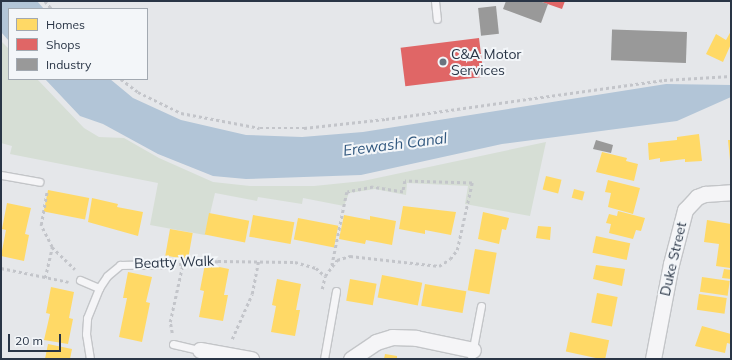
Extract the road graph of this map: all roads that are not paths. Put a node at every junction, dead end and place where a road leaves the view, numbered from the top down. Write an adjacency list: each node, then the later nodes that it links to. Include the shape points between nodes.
1 (435, 1): 2 (lane)
2 (437, 19)
3 (1, 175): 4 (lane)
4 (39, 182)
5 (731, 192): 18 (street, Duke Street, via 701,196 685,210 672,258)
6 (167, 264): 8 (lane, Beatty Walk, via 120,265)
7 (80, 280): 8 (lane)
8 (99, 288): 14 (lane, Beatty Walk, via 86,322)
9 (336, 291): 16 (lane)
10 (481, 306): 13 (lane)
11 (173, 344): 12 (lane)
12 (200, 350): 15 (street)
13 (472, 354): 17 (street, via 416,338 392,337 376,342)
14 (90, 359)
15 (251, 359)
16 (324, 359)
17 (351, 359)
18 (653, 359)

